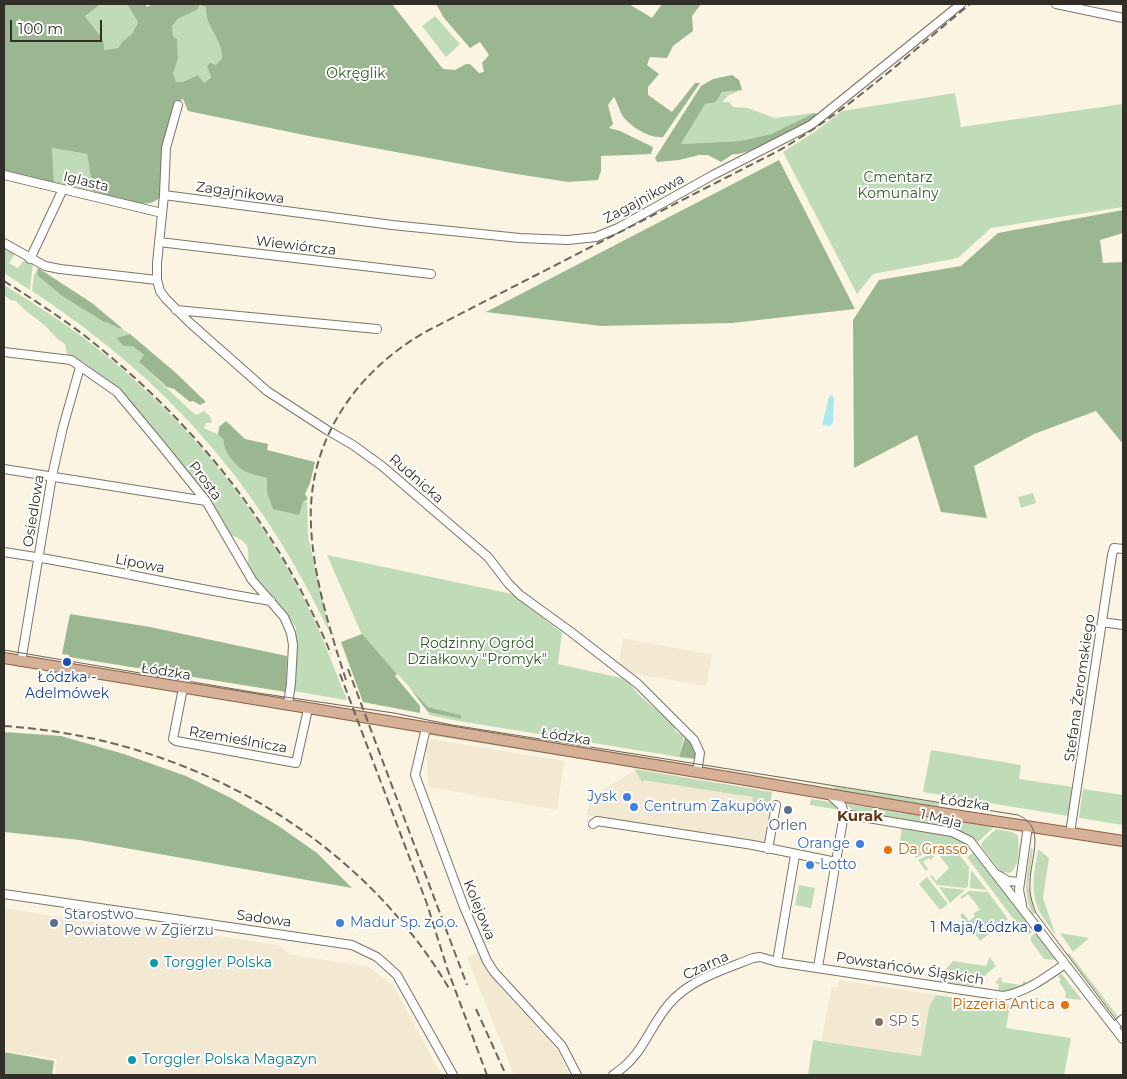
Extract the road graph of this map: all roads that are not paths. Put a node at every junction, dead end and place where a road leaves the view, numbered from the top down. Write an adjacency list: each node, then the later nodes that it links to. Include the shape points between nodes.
1 (961, 4): 7 (street, Zagajnikowa, via 811,125 596,237 568,240 520,238)
2 (1056, 4): 3 (street)
3 (1123, 18)
4 (178, 105): 7 (street, via 166,148)
5 (4, 175): 6 (street, Iglasta)
6 (63, 189): 8 (street, Iglasta); 11 (street)
7 (164, 195): 8 (street)
8 (162, 212): 9 (street)
9 (159, 242): 12 (street, Wiewiórcza); 13 (street)
10 (4, 243): 11 (street)
11 (30, 259): 13 (street, via 60,269)
12 (431, 274)
13 (157, 280): 14 (street, Rudnicka, via 163,295)
14 (176, 310): 15 (street); 33 (street, Rudnicka, via 267,391 382,466 488,557 520,595 638,684 694,740 700,753)
15 (377, 329)
16 (4, 352): 17 (street, Prosta, via 65,358)
17 (80, 367): 19 (street, Osiedlowa); 20 (street, Prosta, via 100,378 121,396)
18 (4, 468): 19 (street)
19 (52, 476): 20 (street); 23 (street, Osiedlowa)
20 (206, 501): 24 (street, Prosta, via 252,580)
21 (1123, 549): 25 (street, Stefana Żeromskiego, via 1114,548)
22 (4, 552): 23 (street, Lipowa)
23 (39, 558): 24 (street, Lipowa); 28 (street, Osiedlowa)
24 (271, 602): 30 (street, Prosta, via 284,617 292,639)
25 (1102, 622): 26 (street); 39 (street, Stefana Żeromskiego)
26 (1123, 625)
27 (4, 658): 28 (main road, Łódzka)
28 (22, 662): 29 (main road, Łódzka)
29 (183, 688): 30 (main road, Łódzka); 31 (street, Rzemieślnicza, via 173,739 176,741 296,763)
30 (288, 705): 31 (main road, Łódzka)
31 (308, 709): 32 (main road, Łódzka)
32 (426, 728): 33 (main road, Łódzka); 55 (street, Kolejowa, via 415,775 487,961 562,1046)
33 (697, 772): 34 (main road, Łódzka)
34 (828, 794): 36 (street, via 842,806); 38 (main road, Łódzka)
35 (776, 805): 41 (street)
36 (844, 814): 43 (street, Powstańców Śląskich); 44 (street, 1 Maja, via 958,834 973,844)
37 (592, 824): 41 (street, via 597,821)
38 (1028, 826): 39 (main road, Łódzka); 45 (street, 1 Maja)
39 (1070, 833): 40 (main road, Łódzka)
40 (1123, 841)
41 (768, 849): 42 (street)
42 (795, 855): 43 (street); 48 (street)
43 (836, 862): 50 (street, Powstańców Śląskich)
44 (995, 873): 45 (street); 47 (street, 1 Maja)
45 (1020, 882): 47 (street, 1 Maja, via 1018,895)
46 (4, 894): 54 (street, Sadowa, via 364,949 385,962 402,982)
47 (1025, 912): 49 (street, 1 Maja)
48 (777, 962): 50 (street, Czarna); 56 (street, Czarna, via 753,958 682,990 631,1062)
49 (1066, 964): 50 (street, Powstańców Śląskich, via 1028,988 1003,996); 52 (street, 1 Maja)
50 (818, 967)
51 (1123, 1019): 52 (street)
52 (1114, 1027): 53 (street, 1 Maja)
53 (1123, 1038)
54 (453, 1075)
55 (577, 1075)
56 (613, 1075)

